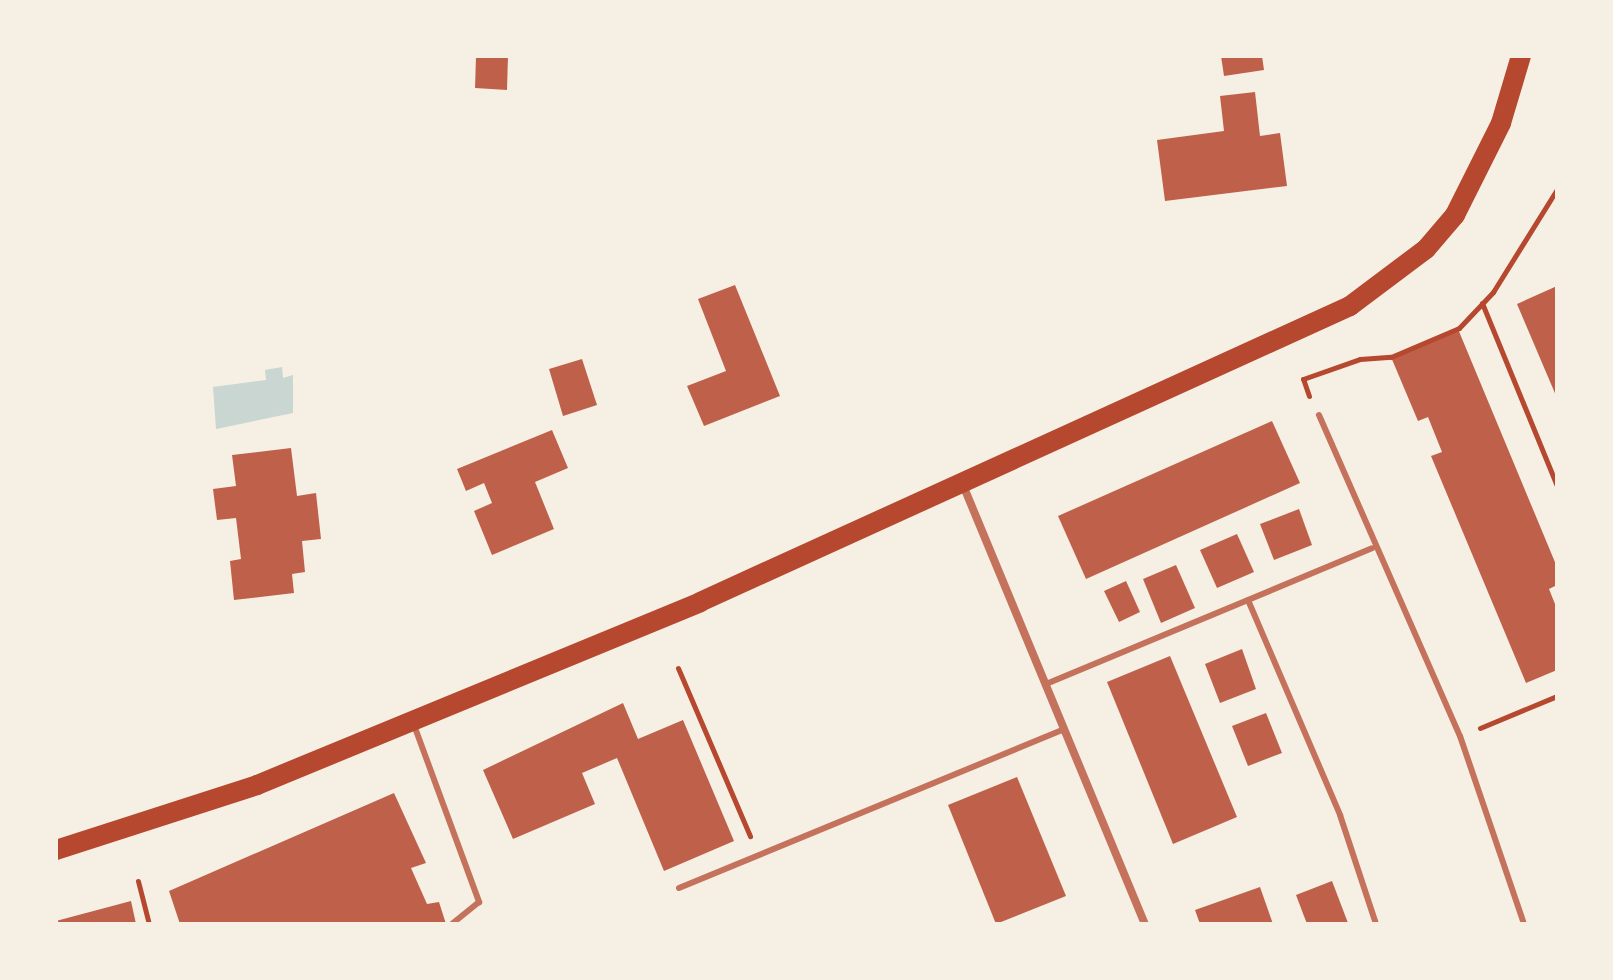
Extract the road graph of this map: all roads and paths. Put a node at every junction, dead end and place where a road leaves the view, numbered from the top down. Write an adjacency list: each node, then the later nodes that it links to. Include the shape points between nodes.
1 (1521, 56): 6 (main road, via 1477,179 1426,249 1396,275 1290,339)
2 (1557, 189): 3 (path)
3 (1482, 303): 4 (path, via 1458,329 1391,357 1360,359 1303,379); 7 (path)
4 (1312, 403)
5 (1319, 415): 8 (lane)
6 (962, 485): 11 (street); 13 (main road)
7 (1557, 486)
8 (1372, 548): 9 (lane); 15 (lane)
9 (1248, 600): 11 (lane); 23 (lane, via 1340,815)
10 (678, 668): 17 (path)
11 (1046, 684): 14 (street)
12 (1557, 696): 15 (path)
13 (413, 721): 16 (main road, via 158,821); 21 (lane, via 479,902)
14 (1064, 729): 17 (lane); 22 (street)
15 (1460, 736): 24 (lane)
16 (56, 850)
17 (758, 855): 19 (lane)
18 (138, 881): 20 (path)
19 (679, 888)
20 (149, 924)
21 (452, 924)
22 (1145, 924)
23 (1376, 924)
24 (1524, 924)

